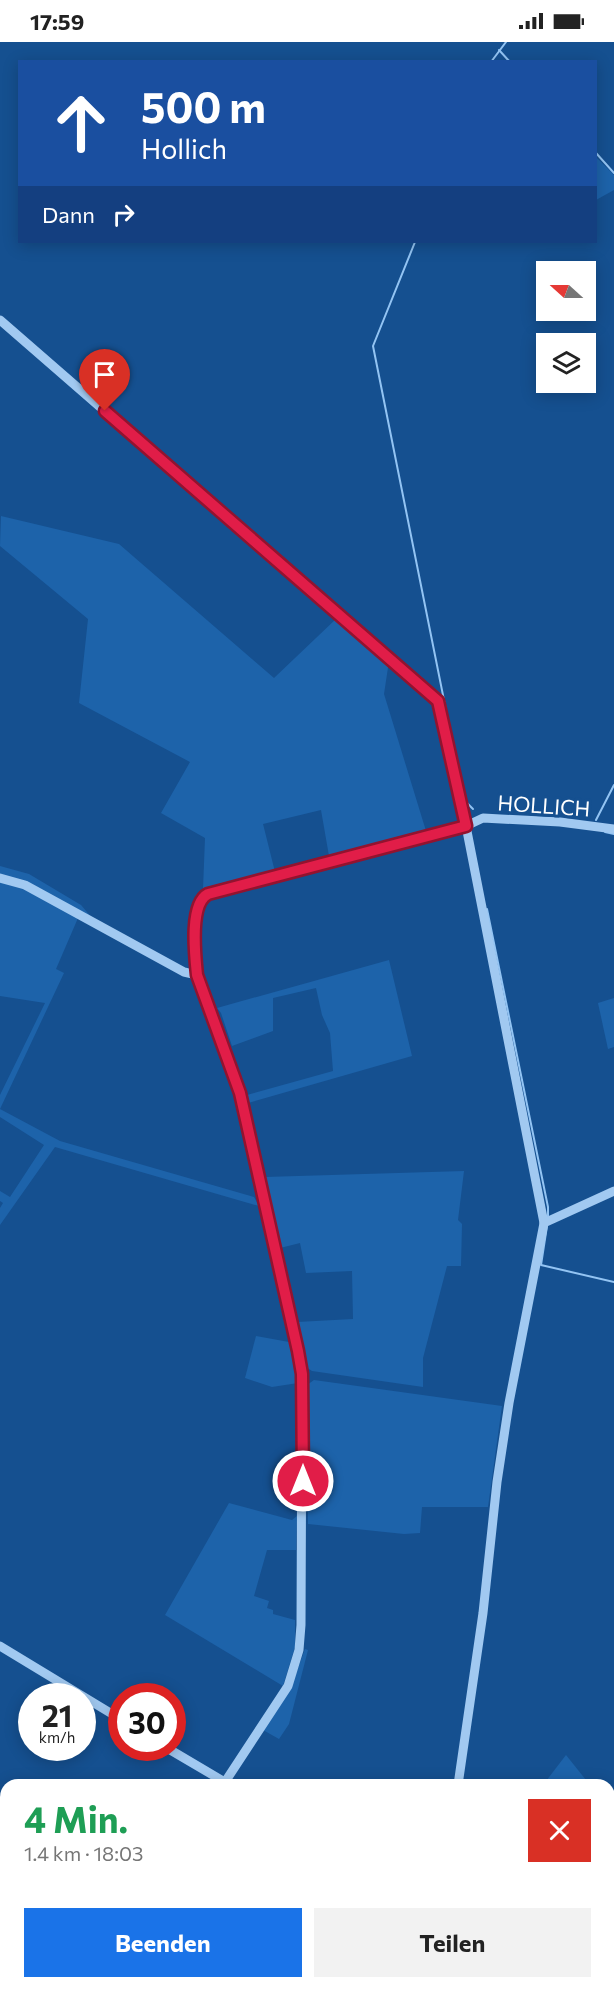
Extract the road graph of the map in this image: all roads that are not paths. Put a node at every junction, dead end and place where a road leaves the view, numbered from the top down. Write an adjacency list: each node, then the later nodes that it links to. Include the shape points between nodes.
1 (0, 320): 2 (street, via 438,701)
2 (466, 826): 3 (street, HOLLICH, via 483,818); 5 (street, HOLLICH, via 204,896 196,911); 7 (street)
3 (614, 829)
4 (0, 878): 5 (street, via 25,885 184,972)
5 (197, 975): 12 (street, HOLLICH, via 240,1093 302,1374 299,1650 288,1686)
6 (614, 1191): 7 (street)
7 (544, 1223): 13 (street, via 509,1403)
8 (0, 1646): 9 (street)
9 (108, 1712)
10 (186, 1759): 11 (street)
11 (220, 1779)
12 (230, 1779)
13 (459, 1779)

